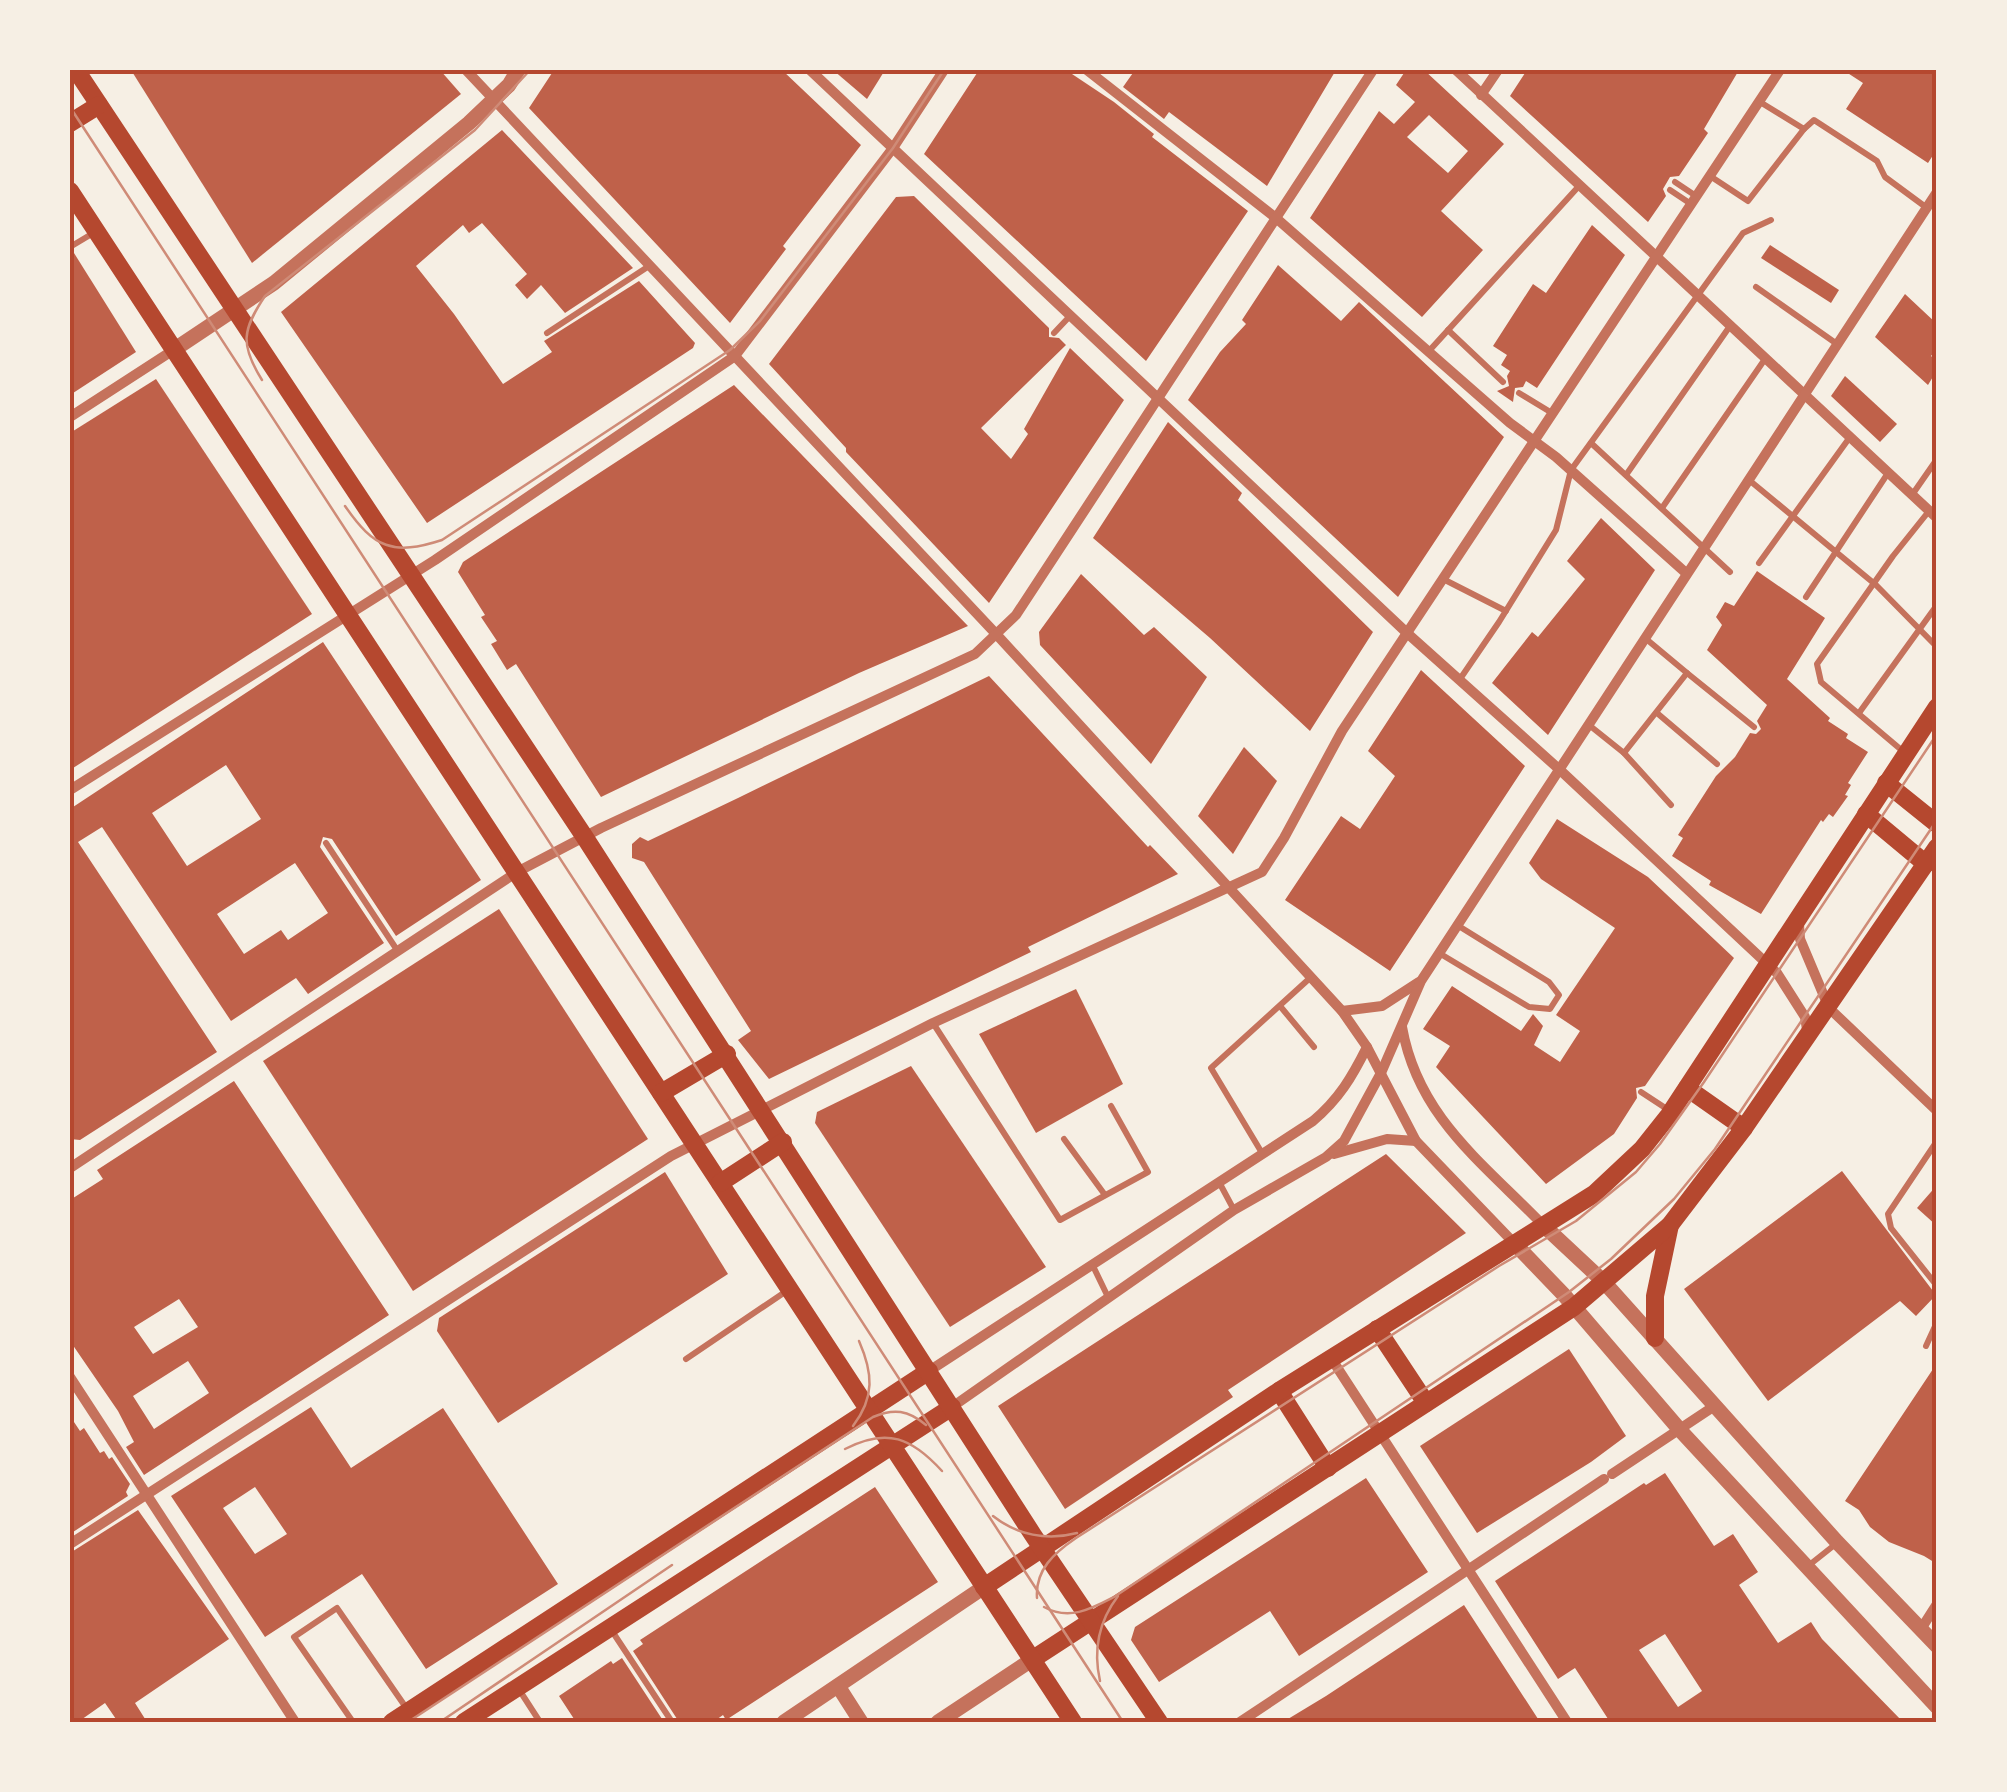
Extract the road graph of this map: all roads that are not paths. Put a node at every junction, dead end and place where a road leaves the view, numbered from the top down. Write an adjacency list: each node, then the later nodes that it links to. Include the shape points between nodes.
1 (76, 70): 14 (main road)
2 (466, 70): 12 (street)
3 (518, 70): 12 (street)
4 (810, 70): 17 (street)
5 (944, 70): 17 (street)
6 (1088, 70): 26 (street)
7 (1373, 70): 26 (street)
8 (1456, 70): 11 (street)
9 (1498, 70): 11 (street)
10 (1780, 70): 13 (street)
11 (1482, 95): 20 (street)
12 (494, 100): 31 (street); 34 (street)
13 (1760, 102): 16 (lane); 18 (street)
14 (99, 104): 15 (main road); 34 (main road)
15 (70, 124)
16 (1804, 128): 18 (lane, via 1748,201); 25 (lane, via 1814,120 1846,140)
17 (893, 148): 35 (street); 43 (street)
18 (1710, 176): 24 (street)
19 (1675, 182): 24 (lane)
20 (1579, 186): 30 (street); 37 (lane)
21 (70, 190): 28 (main road)
22 (1670, 190): 24 (lane)
23 (1937, 192): 25 (street)
24 (1694, 200): 30 (street)
25 (1927, 208): 40 (street)
26 (1276, 218): 42 (street); 48 (street)
27 (1771, 220): 33 (lane, via 1743,233)
28 (96, 231): 29 (lane); 41 (main road)
29 (70, 247)
30 (1656, 258): 33 (street); 49 (street)
31 (650, 266): 39 (lane); 43 (street)
32 (1756, 287): 40 (lane)
33 (1696, 295): 36 (street); 53 (lane)
34 (236, 310): 41 (street); 68 (main road)
35 (1071, 316): 38 (lane); 48 (street)
36 (1730, 326): 44 (street); 57 (lane)
37 (1448, 330): 42 (lane); 45 (lane)
38 (1054, 332)
39 (547, 334)
40 (1837, 344): 47 (street)
41 (175, 350): 50 (street); 74 (main road)
42 (1428, 352): 52 (street)
43 (735, 356): 68 (street); 77 (street)
44 (1766, 359): 47 (street); 60 (lane)
45 (1503, 382)
46 (1519, 393): 49 (lane)
47 (1804, 394): 51 (street); 58 (street)
48 (1160, 399): 76 (street); 77 (street)
49 (1553, 414): 52 (street)
50 (70, 417)
51 (1850, 437): 56 (street); 61 (lane)
52 (1534, 441): 55 (street); 69 (street)
53 (1592, 442): 55 (lane); 57 (lane)
54 (1937, 460): 59 (lane)
55 (1571, 470): 67 (street); 73 (lane, via 1556,530)
56 (1888, 473): 59 (street); 64 (lane)
57 (1626, 474): 60 (lane)
58 (1748, 479): 61 (lane); 63 (street)
59 (1912, 495): 62 (street)
60 (1662, 508): 63 (lane)
61 (1792, 515): 64 (lane); 65 (lane)
62 (1933, 515): 70 (lane)
63 (1704, 547): 66 (lane); 67 (street)
64 (1836, 550): 70 (lane); 71 (lane)
65 (1758, 563)
66 (1730, 572)
67 (1686, 573): 78 (street)
68 (412, 574): 74 (street); 96 (main road)
69 (1443, 578): 73 (lane); 76 (street)
70 (1876, 584): 75 (lane); 84 (lane, via 1817,664 1821,682)
71 (1806, 597)
72 (1937, 605): 75 (lane)
73 (1506, 610): 81 (lane)
74 (348, 613): 92 (street); 100 (main road)
75 (1918, 629): 79 (lane); 84 (lane)
76 (1407, 633): 81 (street); 101 (street, via 1262,872)
77 (997, 635): 96 (street, via 976,654); 101 (street)
78 (1644, 638): 80 (lane); 85 (street)
79 (1937, 647)
80 (1688, 674): 83 (lane); 86 (lane)
81 (1459, 680): 90 (street)
82 (1937, 707): 88 (main road)
83 (1656, 713): 87 (lane); 89 (lane)
84 (1858, 713): 88 (lane)
85 (1589, 725): 87 (lane); 90 (street)
86 (1754, 727)
87 (1624, 753): 93 (lane)
88 (1906, 754): 91 (main road)
89 (1718, 764)
90 (1560, 770): 103 (street); 106 (street)
91 (1886, 783): 94 (main road); 95 (main road)
92 (70, 790)
93 (1671, 805)
94 (1866, 814): 99 (main road); 102 (main road)
95 (1937, 824)
96 (584, 836): 100 (street); 117 (main road)
97 (326, 842): 104 (lane)
98 (1937, 847): 99 (main road)
99 (1926, 864): 110 (main road)
100 (517, 872): 104 (street); 121 (main road)
101 (1230, 886): 107 (street); 112 (street)
102 (1798, 918): 106 (main road); 110 (street)
103 (1458, 926): 105 (street); 105 (lane, via 1549,982 1559,995 1550,1009 1529,1006)
104 (398, 951): 134 (street)
105 (1440, 953): 108 (street)
106 (1768, 964): 114 (street, via 1805,1016); 119 (main road)
107 (1312, 977): 109 (lane); 111 (street)
108 (1421, 981): 111 (street, via 1382,1006); 113 (street)
109 (1280, 1006): 115 (lane); 132 (lane, via 1211,1068)
110 (1829, 1008): 114 (main road); 124 (street)
111 (1342, 1011): 116 (street)
112 (933, 1023): 123 (street); 137 (lane, via 1060,1220)
113 (1402, 1026): 118 (street); 139 (street, via 1410,1065 1439,1118)
114 (1808, 1037): 126 (main road)
115 (1314, 1047)
116 (1367, 1047): 118 (street); 132 (street, via 1335,1102)
117 (726, 1054): 121 (main road); 123 (main road)
118 (1381, 1074): 128 (street); 133 (street, via 1344,1141)
119 (1687, 1088): 125 (main road); 126 (main road)
120 (1640, 1092): 125 (lane)
121 (661, 1093): 131 (main road)
122 (1111, 1106): 137 (lane, via 1148,1172)
123 (763, 1110): 130 (main road); 131 (street)
124 (1937, 1111)
125 (1672, 1112): 139 (main road, via 1617,1175)
126 (1744, 1128): 140 (main road)
127 (1064, 1139): 137 (lane)
128 (1416, 1141): 133 (street, via 1387,1139); 141 (street)
129 (1937, 1141): 144 (lane, via 1888,1214 1891,1228)
130 (783, 1142): 136 (main road); 154 (main road)
131 (694, 1144): 136 (main road); 165 (street)
132 (1262, 1154): 135 (street)
133 (1326, 1157): 138 (street)
134 (70, 1168)
135 (1220, 1182): 138 (lane); 142 (street)
136 (720, 1183): 145 (main road)
137 (1105, 1195)
138 (1234, 1210): 146 (street)
139 (1543, 1225): 141 (main road); 143 (street)
140 (1670, 1225): 143 (main road); 150 (main road, via 1655,1296)
141 (1514, 1243): 147 (street); 149 (main road)
142 (1092, 1266): 146 (lane); 154 (street)
143 (1604, 1282): 147 (main road); 150 (street)
144 (1937, 1286)
145 (789, 1290): 153 (lane); 160 (main road)
146 (1109, 1298): 158 (street)
147 (1574, 1306): 157 (main road); 161 (street)
148 (1937, 1322): 151 (lane)
149 (1377, 1329): 152 (main road); 157 (main road)
150 (1655, 1338): 159 (street)
151 (1926, 1346)
152 (1330, 1358): 156 (main road); 162 (street)
153 (686, 1359)
154 (929, 1372): 158 (main road); 160 (main road)
155 (70, 1378): 165 (street)
156 (1279, 1391): 164 (main road); 168 (main road)
157 (1426, 1403): 162 (main road)
158 (952, 1406): 163 (main road); 168 (main road)
159 (1716, 1406): 161 (street); 166 (street)
160 (869, 1411): 163 (main road); 181 (main road)
161 (1680, 1430): 169 (street); 170 (street)
162 (1379, 1434): 164 (main road); 170 (street)
163 (892, 1446): 171 (main road); 174 (main road)
164 (1328, 1468): 173 (main road)
165 (146, 1495): 167 (street); 183 (street)
166 (1838, 1542): 169 (lane); 175 (street)
167 (70, 1544)
168 (1041, 1548): 171 (main road); 173 (main road)
169 (1806, 1566): 180 (street)
170 (1468, 1571): 193 (street); 194 (street)
171 (984, 1587): 177 (main road); 178 (street)
172 (1937, 1604): 175 (street)
173 (1092, 1620): 177 (main road); 192 (main road)
174 (609, 1626): 179 (main road); 187 (lane)
175 (1921, 1628): 176 (street)
176 (1937, 1646)
177 (1032, 1659): 190 (street); 191 (main road)
178 (838, 1686): 188 (street); 189 (street)
179 (517, 1687): 182 (main road); 186 (lane)
180 (1937, 1707)
181 (408, 1711): 184 (lane, via 338,1608 294,1637); 185 (main road)
182 (472, 1720)
183 (296, 1722)
184 (354, 1722)
185 (392, 1722)
186 (540, 1722)
187 (672, 1722)
188 (784, 1722)
189 (860, 1722)
190 (938, 1722)
191 (1073, 1722)
192 (1160, 1722)
193 (1240, 1722)
194 (1567, 1722)

